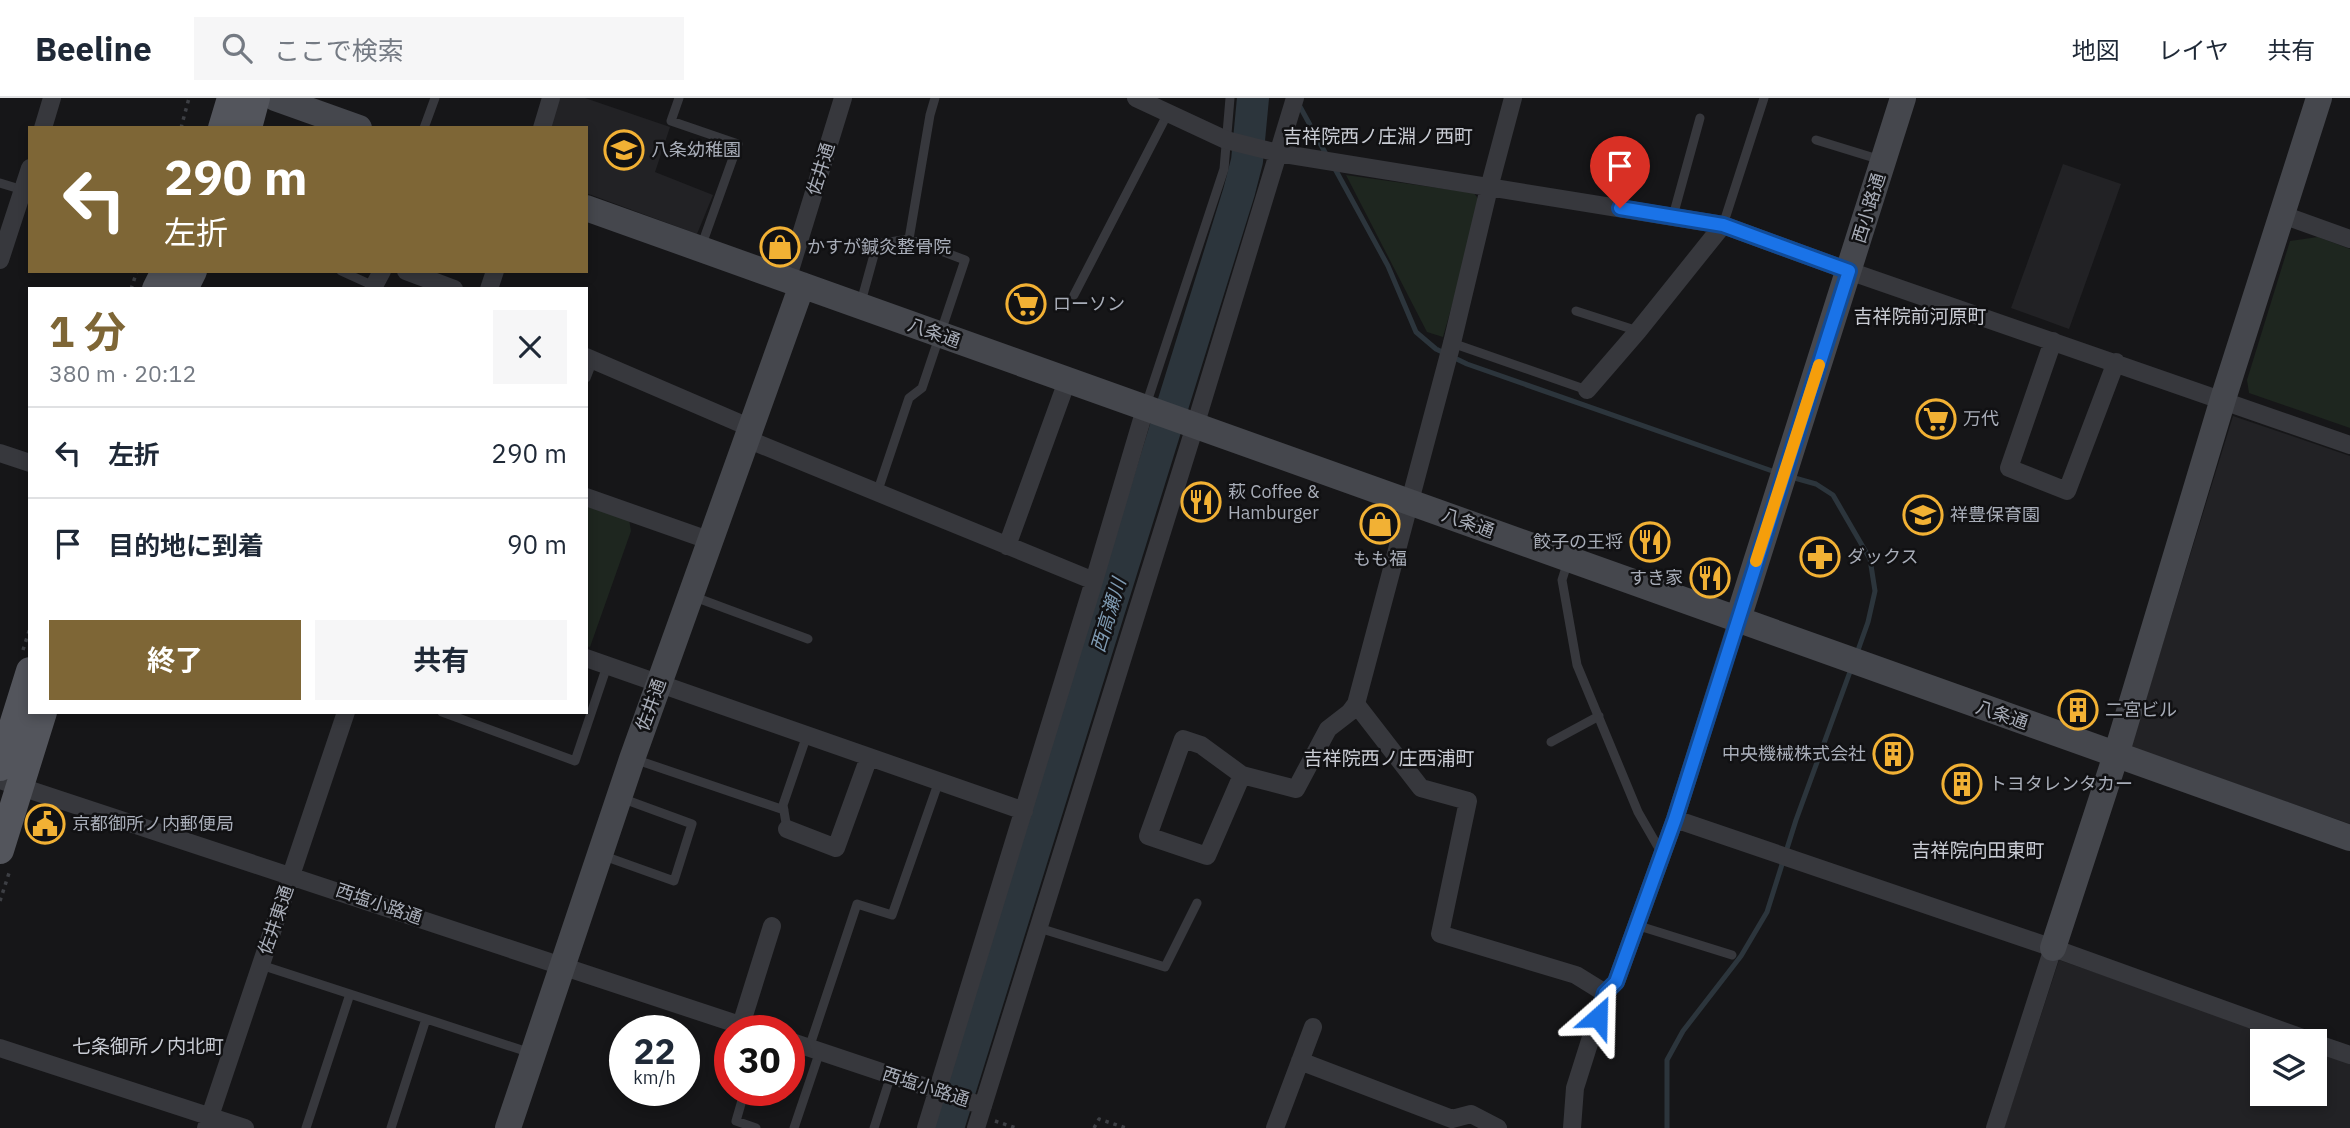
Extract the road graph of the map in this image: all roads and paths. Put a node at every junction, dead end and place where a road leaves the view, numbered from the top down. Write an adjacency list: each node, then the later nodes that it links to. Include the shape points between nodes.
1 (52, 98): 20 (street)
2 (189, 98): 21 (path)
3 (231, 98): 22 (main road)
4 (256, 98): 23 (main road)
5 (275, 98): 24 (street)
6 (435, 98): 25 (lane)
7 (551, 98): 26 (street)
8 (679, 98): 41 (lane, via 671,121 738,144)
9 (843, 98): 47 (street, 佐井通)
10 (935, 98): 39 (lane)
11 (1136, 98): 18 (street)
12 (1230, 98): 28 (lane)
13 (1513, 98): 33 (street)
14 (1764, 98): 38 (lane)
15 (1901, 98): 30 (street, 西小路通)
16 (2319, 98): 36 (street)
17 (1293, 105): 29 (street)
18 (1168, 113): 28 (street); 49 (lane)
19 (1700, 118): 37 (lane)
20 (44, 126)
21 (182, 126)
22 (223, 126)
23 (249, 126)
24 (353, 126)
25 (425, 126)
26 (542, 126)
27 (1816, 140): 30 (lane)
28 (1229, 141): 29 (street); 61 (lane, via 1224,169)
29 (1273, 152): 33 (street); 62 (street)
30 (1883, 161): 43 (street, 西小路通)
31 (28, 174): 34 (street)
32 (0, 183): 34 (lane)
33 (1489, 188): 37 (street); 55 (street)
34 (23, 190): 42 (street)
35 (588, 209): 41 (street, 八条通)
36 (2283, 215): 40 (street); 60 (street)
37 (1673, 216): 38 (street)
38 (1723, 225): 43 (street); 52 (street)
39 (909, 239): 50 (lane, via 877,244); 53 (lane, via 965,260)
40 (2350, 239)
41 (700, 249): 47 (street, 八条通)
42 (0, 260)
43 (1849, 271): 54 (street); 75 (street, 西小路通)
44 (348, 273): 46 (lane)
45 (411, 273): 48 (street)
46 (377, 282)
47 (795, 283): 50 (street, 八条通); 63 (street, 佐井通)
48 (449, 287)
49 (1074, 295)
50 (859, 306): 53 (street, 八条通)
51 (1576, 311): 52 (lane)
52 (1638, 331): 59 (street)
53 (940, 335): 58 (street, 八条通); 67 (lane, via 922,388 909,398)
54 (2053, 341): 57 (street); 57 (street, via 2009,468 2067,491)
55 (1452, 343): 59 (lane); 69 (street)
56 (589, 359): 63 (street)
57 (2116, 362): 60 (street)
58 (1067, 381): 61 (street, 八条通); 71 (street)
59 (1587, 390)
60 (2223, 399): 64 (street); 88 (street)
61 (1145, 409): 62 (street, 八条通); 73 (street)
62 (1195, 426): 69 (street, 八条通); 107 (street)
63 (749, 433): 67 (street); 70 (street, 佐井通)
64 (2350, 444)
65 (0, 453): 66 (street)
66 (28, 462)
67 (877, 493): 71 (street)
68 (588, 497): 70 (street)
69 (1408, 502): 72 (street, 八条通); 81 (street)
70 (711, 541): 74 (street, 佐井通)
71 (1007, 546): 73 (street)
72 (1569, 559): 75 (street, 八条通); 85 (lane, via 1562,580 1577,665)
73 (1094, 581): 96 (street)
74 (691, 596): 76 (lane); 80 (street, 佐井通)
75 (1738, 620): 88 (street, 八条通); 97 (street, 西小路通)
76 (808, 639)
77 (588, 659): 78 (street)
78 (607, 666): 80 (street); 84 (lane, via 575,761)
79 (28, 680): 92 (main road)
80 (659, 684): 86 (street); 90 (street, 佐井通)
81 (1356, 704): 91 (street, via 1328,729 1296,789); 112 (street, via 1422,788 1468,801 1440,934 1576,975)
82 (42, 714): 92 (main road)
83 (345, 714): 103 (street, 佐井東通)
84 (447, 714)
85 (1600, 716): 87 (lane); 101 (lane, via 1638,812)
86 (807, 735): 89 (street); 95 (lane)
87 (1551, 743)
88 (2116, 755): 99 (street, 八条通); 108 (street)
89 (869, 757): 93 (street); 98 (street, via 836,848)
90 (632, 758): 94 (street, 佐井通); 95 (lane)
91 (1242, 775): 91 (street, via 1201,745 1183,738 1148,836 1207,856)
92 (7, 778): 100 (main road); 103 (street, 西塩小路通)
93 (939, 781): 96 (street); 122 (lane, via 892,915 857,904)
94 (619, 798): 102 (street, 佐井通); 102 (lane, via 692,824 674,881)
95 (784, 810): 98 (lane)
96 (1024, 811): 127 (street)
97 (1675, 819): 101 (street, 西小路通); 108 (street)
98 (787, 829)
99 (2350, 838)
100 (0, 850)
101 (1662, 853): 105 (street, 西小路通)
102 (599, 854): 111 (street, 佐井通)
103 (291, 874): 110 (street, 佐井東通); 111 (street, 西塩小路通)
104 (1197, 903): 107 (lane, via 1165,967)
105 (1636, 925): 109 (lane); 112 (street, 西小路通, via 1616,982)
106 (772, 926): 114 (street)
107 (1039, 928): 129 (street)
108 (2053, 948): 118 (street); 146 (street)
109 (1732, 955)
110 (261, 965): 113 (lane); 130 (street, 佐井東通)
111 (562, 965): 115 (street, 西塩小路通); 123 (street, 佐井通)
112 (1605, 993): 145 (street, 西小路通, via 1575,1088)
113 (350, 994): 116 (lane); 133 (lane)
114 (752, 1015)
115 (714, 1016)
116 (426, 1019): 123 (lane); 134 (lane)
117 (1313, 1027): 125 (street)
118 (2277, 1029)
119 (805, 1046): 122 (street, 西塩小路通)
120 (2327, 1047): 124 (street)
121 (0, 1048): 130 (street)
122 (814, 1049): 126 (street, 西塩小路通); 137 (lane)
123 (533, 1054): 135 (street, 佐井通)
124 (2350, 1055)
125 (1300, 1061): 131 (street); 143 (street)
126 (891, 1075): 127 (street, 西塩小路通); 138 (lane)
127 (938, 1091): 129 (street, 西塩小路通); 139 (street)
128 (741, 1106): 136 (lane, via 736,1121)
129 (983, 1106): 140 (street)
130 (208, 1122): 132 (street)
131 (1452, 1123): 144 (street, via 1471,1114)
132 (245, 1128)
133 (306, 1128)
134 (391, 1128)
135 (508, 1128)
136 (756, 1128)
137 (794, 1128)
138 (874, 1128)
139 (926, 1128)
140 (976, 1128)
141 (1094, 1128): 142 (path, via 1099,1119)
142 (1126, 1128)
143 (1275, 1128)
144 (1498, 1128)
145 (1572, 1128)
146 (1995, 1128)

